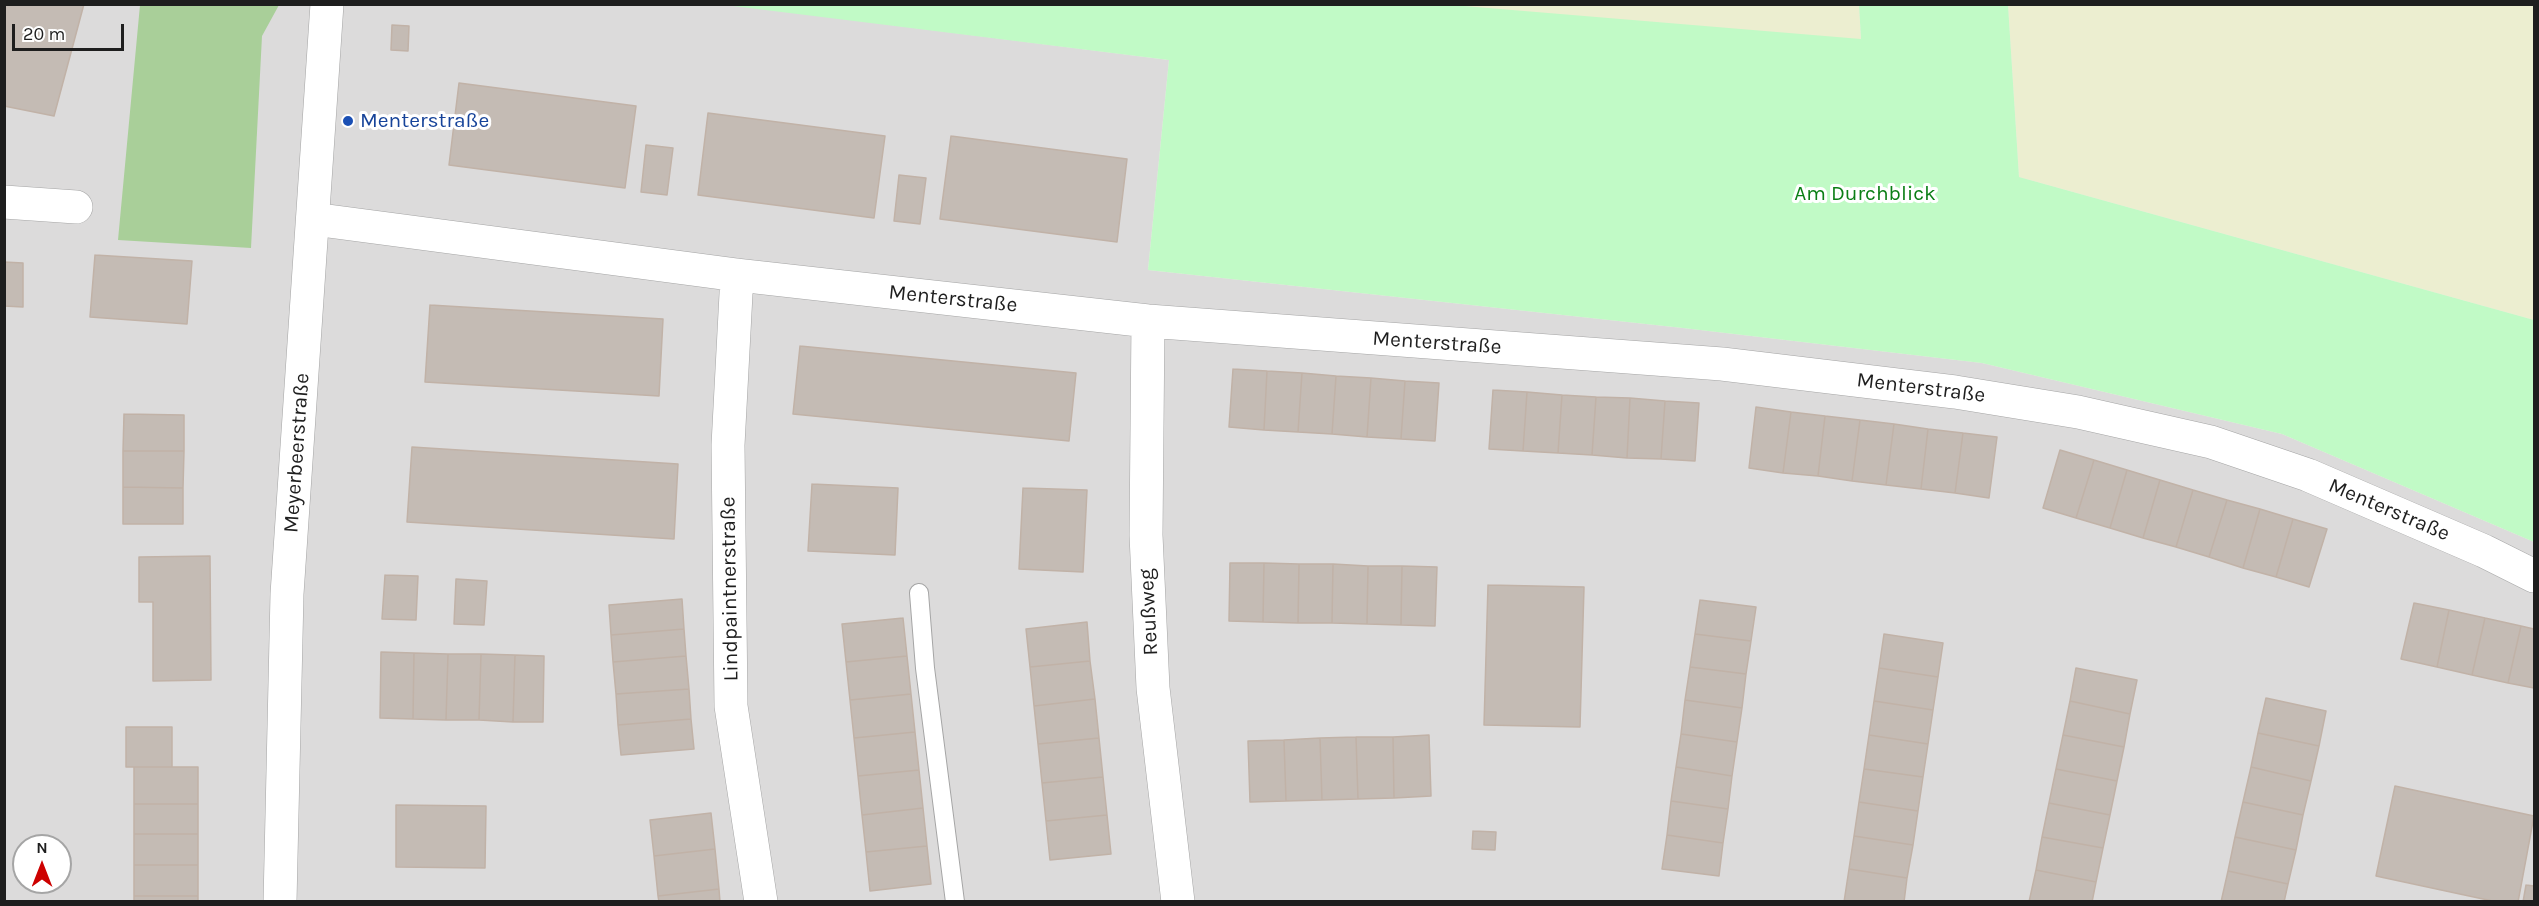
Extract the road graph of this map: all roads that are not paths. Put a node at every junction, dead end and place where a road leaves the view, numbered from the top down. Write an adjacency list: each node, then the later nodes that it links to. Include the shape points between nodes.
1 (327, 4): 4 (street, Meyerbeerstraße)
2 (4, 202): 3 (street)
3 (76, 207)
4 (313, 219): 5 (street, Menterstraße); 9 (street, Meyerbeerstraße, via 287,594)
5 (737, 275): 6 (street, Menterstraße); 10 (street, Lindpaintnerstraße, via 728,445 731,706)
6 (1148, 321): 7 (street, Menterstraße, via 1722,364 1954,392 2078,412 2211,442 2308,474); 12 (street, Reußweg, via 1146,536 1152,676)
7 (2535, 576)
8 (919, 593): 11 (lane)
9 (280, 902)
10 (761, 902)
11 (955, 902)
12 (1178, 902)

